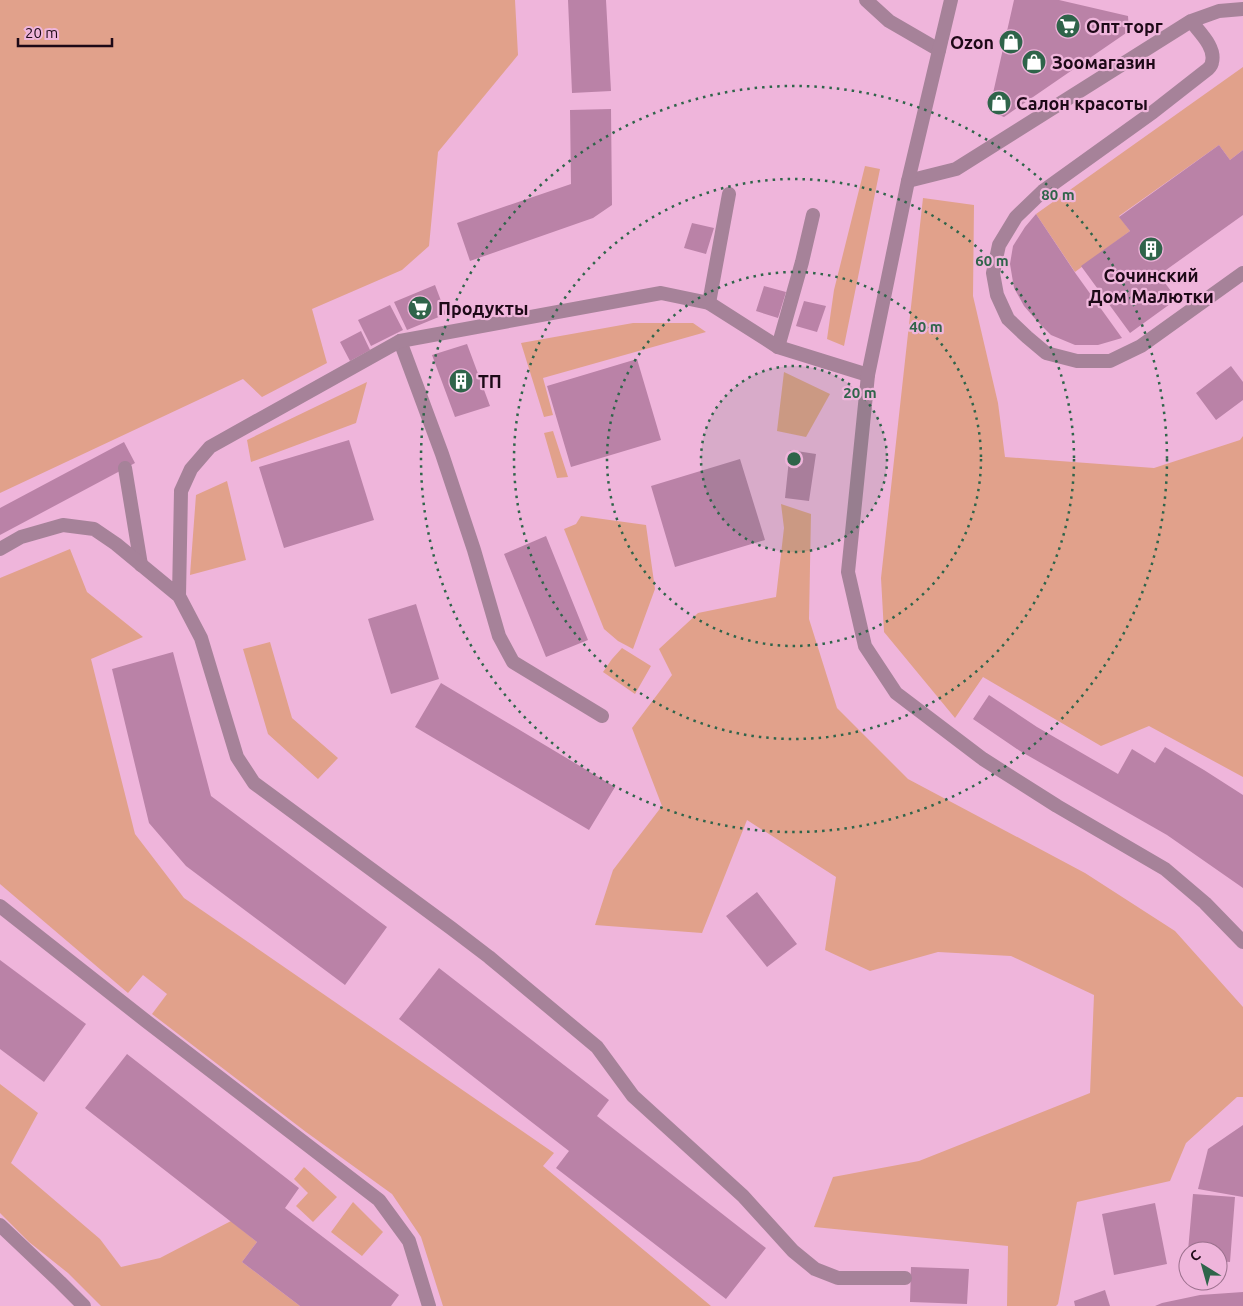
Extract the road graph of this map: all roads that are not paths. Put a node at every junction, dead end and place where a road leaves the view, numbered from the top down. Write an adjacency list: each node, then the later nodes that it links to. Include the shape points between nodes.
1 (866, 0): 5 (street, via 889,21)
2 (951, 0): 5 (street)
3 (1243, 9): 4 (street, via 1219,11)
4 (1191, 21): 6 (street, via 956,168); 9 (street, via 1212,50 1213,61 1208,70 1043,191 1016,217 999,245 993,273 997,294 1008,319 1046,353 1077,361 1110,361 1141,346)
5 (939, 50): 6 (street)
6 (908, 181): 13 (street)
7 (728, 194): 10 (street)
8 (813, 215): 12 (street)
9 (1243, 273)
10 (709, 303): 11 (street, via 661,293 502,327); 12 (street)
11 (400, 341): 17 (street, via 210,447 191,470 181,491); 18 (street, via 442,454 499,636 513,662)
12 (778, 347): 13 (street)
13 (868, 375): 20 (street, via 848,572 865,646 896,693 983,759 1166,869)
14 (125, 468): 16 (street)
15 (0, 548): 16 (street, via 21,537 63,524 94,528)
16 (141, 565): 17 (street)
17 (179, 596): 22 (street, via 201,638 237,757 254,783 458,933 597,1047 632,1096 743,1196 793,1251 815,1269 838,1278)
18 (602, 716)
19 (0, 906): 24 (street, via 379,1200 409,1241)
20 (1243, 942)
21 (0, 1225): 23 (street)
22 (905, 1278)
23 (84, 1306)
24 (428, 1306)

